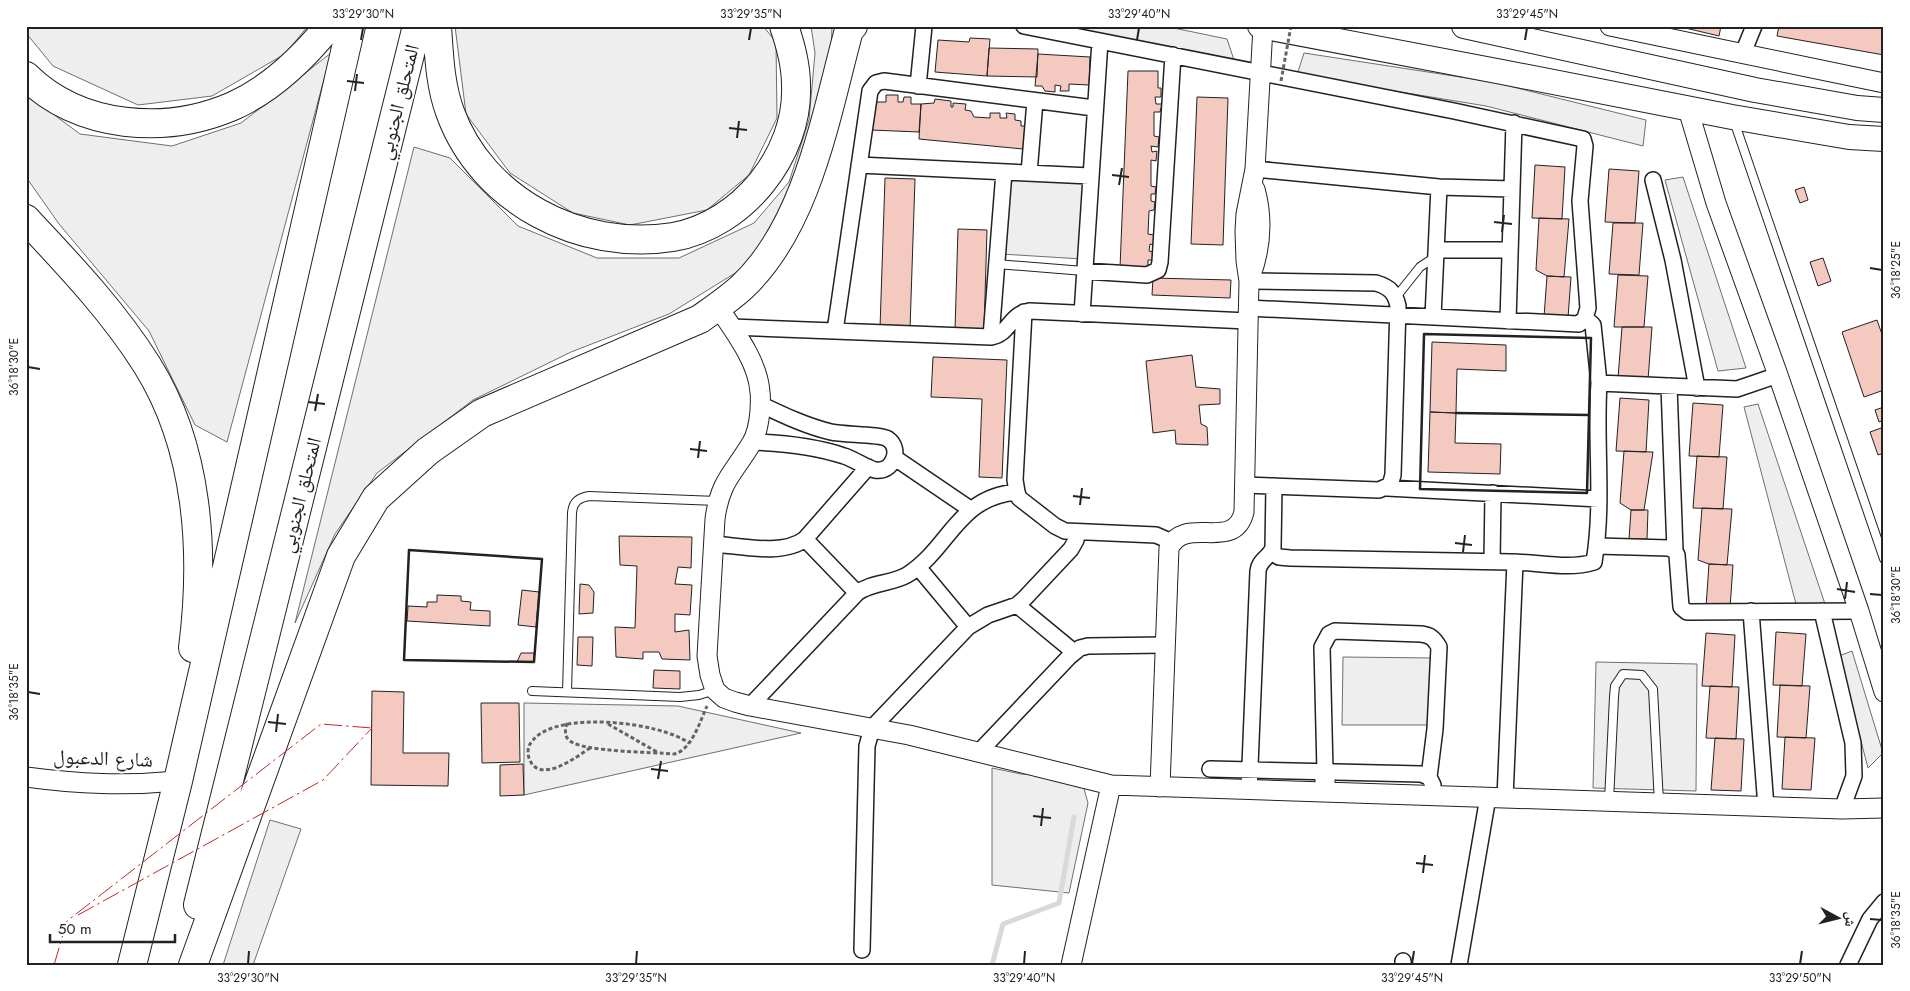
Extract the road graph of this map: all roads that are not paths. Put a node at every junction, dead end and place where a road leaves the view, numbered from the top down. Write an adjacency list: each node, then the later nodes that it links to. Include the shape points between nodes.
1 (329, 26): 18 (highway, via 310,49 265,87 202,118 131,124 97,117 65,104)
2 (351, 26): 101 (highway)
3 (417, 26): 116 (highway, المتحلق الجنوبي)
4 (436, 26): 5 (highway, via 441,78 450,112 463,141 481,165 533,212 568,228 639,240 674,236 707,226 737,208 762,184 780,154 793,121 797,86 793,52)
5 (784, 26)
6 (924, 26): 20 (street)
7 (1024, 26): 14 (street)
8 (1464, 26): 24 (main road, via 1755,90)
9 (1610, 26): 13 (street)
10 (1754, 26): 15 (street)
11 (1261, 27): 17 (street); 23 (main road)
12 (850, 28): 47 (highway, via 815,157 800,199 781,236 743,286)
13 (1643, 30): 15 (street)
14 (1100, 41): 16 (street); 22 (street)
15 (1743, 53): 19 (street)
16 (1173, 55): 17 (street); 40 (street, via 1158,270 1148,275)
17 (1261, 72): 26 (street); 31 (street)
18 (26, 76)
19 (1884, 82)
20 (918, 86): 21 (street); 28 (street, via 884,81 872,86)
21 (1036, 101): 22 (street); 30 (street)
22 (1094, 108): 32 (street)
23 (1688, 109): 25 (main road); 53 (street, via 1716,203)
24 (1884, 110)
25 (1732, 117): 27 (main road, via 1848,137); 78 (lane)
26 (1514, 123): 35 (street); 49 (street, via 1583,139 1580,201 1588,308)
27 (1884, 139)
28 (859, 165): 29 (street); 51 (street)
29 (1004, 172): 30 (street); 39 (street)
30 (1029, 173): 32 (street)
31 (1254, 175): 34 (street); 41 (street, via 1245,230)
32 (1090, 176): 40 (street)
33 (1653, 180): 56 (street, via 1673,260)
34 (1439, 187): 35 (street); 38 (street)
35 (1512, 189): 37 (street)
36 (26, 219): 101 (highway, via 98,296 127,335 148,366 182,444 192,485 198,565 197,620)
37 (1510, 250): 38 (street); 50 (street)
38 (1436, 253): 42 (lane); 48 (street)
39 (996, 264): 40 (lane); 52 (street)
40 (1084, 270): 44 (street)
41 (1249, 281): 42 (street, via 1376,283 1392,290); 45 (street)
42 (1396, 297): 46 (street)
43 (1024, 312): 44 (street); 52 (street, via 1013,319 1002,333); 66 (street)
44 (1082, 314): 45 (street)
45 (1248, 315): 46 (street); 63 (street)
46 (1398, 315): 48 (street); 65 (street, via 1393,480)
47 (725, 317): 51 (street); 57 (street, via 756,373); 117 (highway, via 700,319 482,413 428,451 376,498 340,556)
48 (1433, 317): 50 (street)
49 (1585, 318): 50 (street, via 1579,324); 54 (street, via 1593,325)
50 (1508, 321)
51 (835, 331): 52 (street)
52 (991, 337)
53 (1778, 375): 56 (street, via 1737,390); 84 (street)
54 (1599, 383): 55 (street); 68 (street)
55 (1670, 386): 56 (street); 77 (street)
56 (1697, 388)
57 (760, 404): 58 (street); 59 (street)
58 (804, 424): 60 (street); 61 (street, via 832,432 883,437 893,445)
59 (753, 442): 60 (street); 69 (street, via 727,479)
60 (798, 445): 62 (street, via 843,455)
61 (895, 458): 62 (street, via 892,464 881,470); 70 (street)
62 (868, 467): 72 (street)
63 (1244, 485): 64 (street); 73 (street, via 1242,519 1233,529 1220,533 1189,533)
64 (1274, 486): 65 (street); 76 (street, via 1274,544)
65 (1387, 488): 67 (street)
66 (1016, 492): 70 (street, via 996,495); 71 (street, via 1055,526)
67 (1493, 494): 68 (street); 79 (street)
68 (1599, 499): 75 (street)
69 (717, 501): 74 (street); 92 (lane, via 589,496 574,502)
70 (970, 509): 81 (street)
71 (1077, 532): 73 (street, via 1156,535); 83 (street, via 1071,549)
72 (805, 539): 74 (street, via 794,546 778,549); 82 (street)
73 (1172, 542): 88 (street)
74 (714, 544): 90 (street, via 707,656)
75 (1597, 546): 77 (street, via 1669,548); 80 (street, via 1594,562 1585,565)
76 (1271, 552): 79 (street, via 1290,558); 98 (street, via 1261,562 1258,571)
77 (1675, 552): 85 (street, via 1683,610)
78 (1884, 559)
79 (1492, 561): 80 (street)
80 (1515, 562): 107 (street)
81 (918, 567): 82 (street, via 898,579 873,584); 87 (street)
82 (857, 593): 94 (street)
83 (1017, 604): 87 (street); 89 (street)
84 (1859, 610): 86 (street); 93 (street)
85 (1751, 611): 86 (street); 110 (street)
86 (1822, 611): 112 (street, via 1853,743 1854,776)
87 (968, 627): 95 (street)
88 (1165, 644): 89 (street, via 1088,646); 104 (street)
89 (1074, 652): 96 (street)
90 (715, 690): 92 (lane, via 699,696 680,697); 94 (street, via 724,698)
91 (532, 691): 92 (lane)
92 (567, 692)
93 (1884, 692)
94 (750, 706): 95 (street)
95 (872, 728): 96 (street); 114 (street, via 868,746)
96 (979, 752): 102 (street)
97 (1210, 769): 98 (street)
98 (1250, 770): 99 (street); 105 (street)
99 (1325, 771): 103 (street, via 1421,774); 103 (street, via 1322,647 1329,634 1421,634 1428,635 1438,646); 106 (street)
100 (26, 777): 101 (street, شارع الدعبول, via 94,784)
101 (178, 781): 115 (highway)
102 (1111, 785): 104 (street); 118 (street)
103 (1431, 786): 106 (street); 107 (street)
104 (1160, 787): 105 (street)
105 (1249, 790): 106 (street)
106 (1324, 792)
107 (1496, 798): 108 (street); 119 (street)
108 (1609, 801): 109 (street); 109 (lane, via 1615,686 1623,674 1642,675 1653,690)
109 (1659, 803): 110 (street)
110 (1766, 806): 112 (street)
111 (1884, 808): 112 (street)
112 (1842, 809)
113 (1884, 902): 120 (street, via 1870,919)
114 (862, 950)
115 (132, 965)
116 (184, 965)
117 (193, 965)
118 (1071, 965)
119 (1459, 965)
120 (1848, 965)

